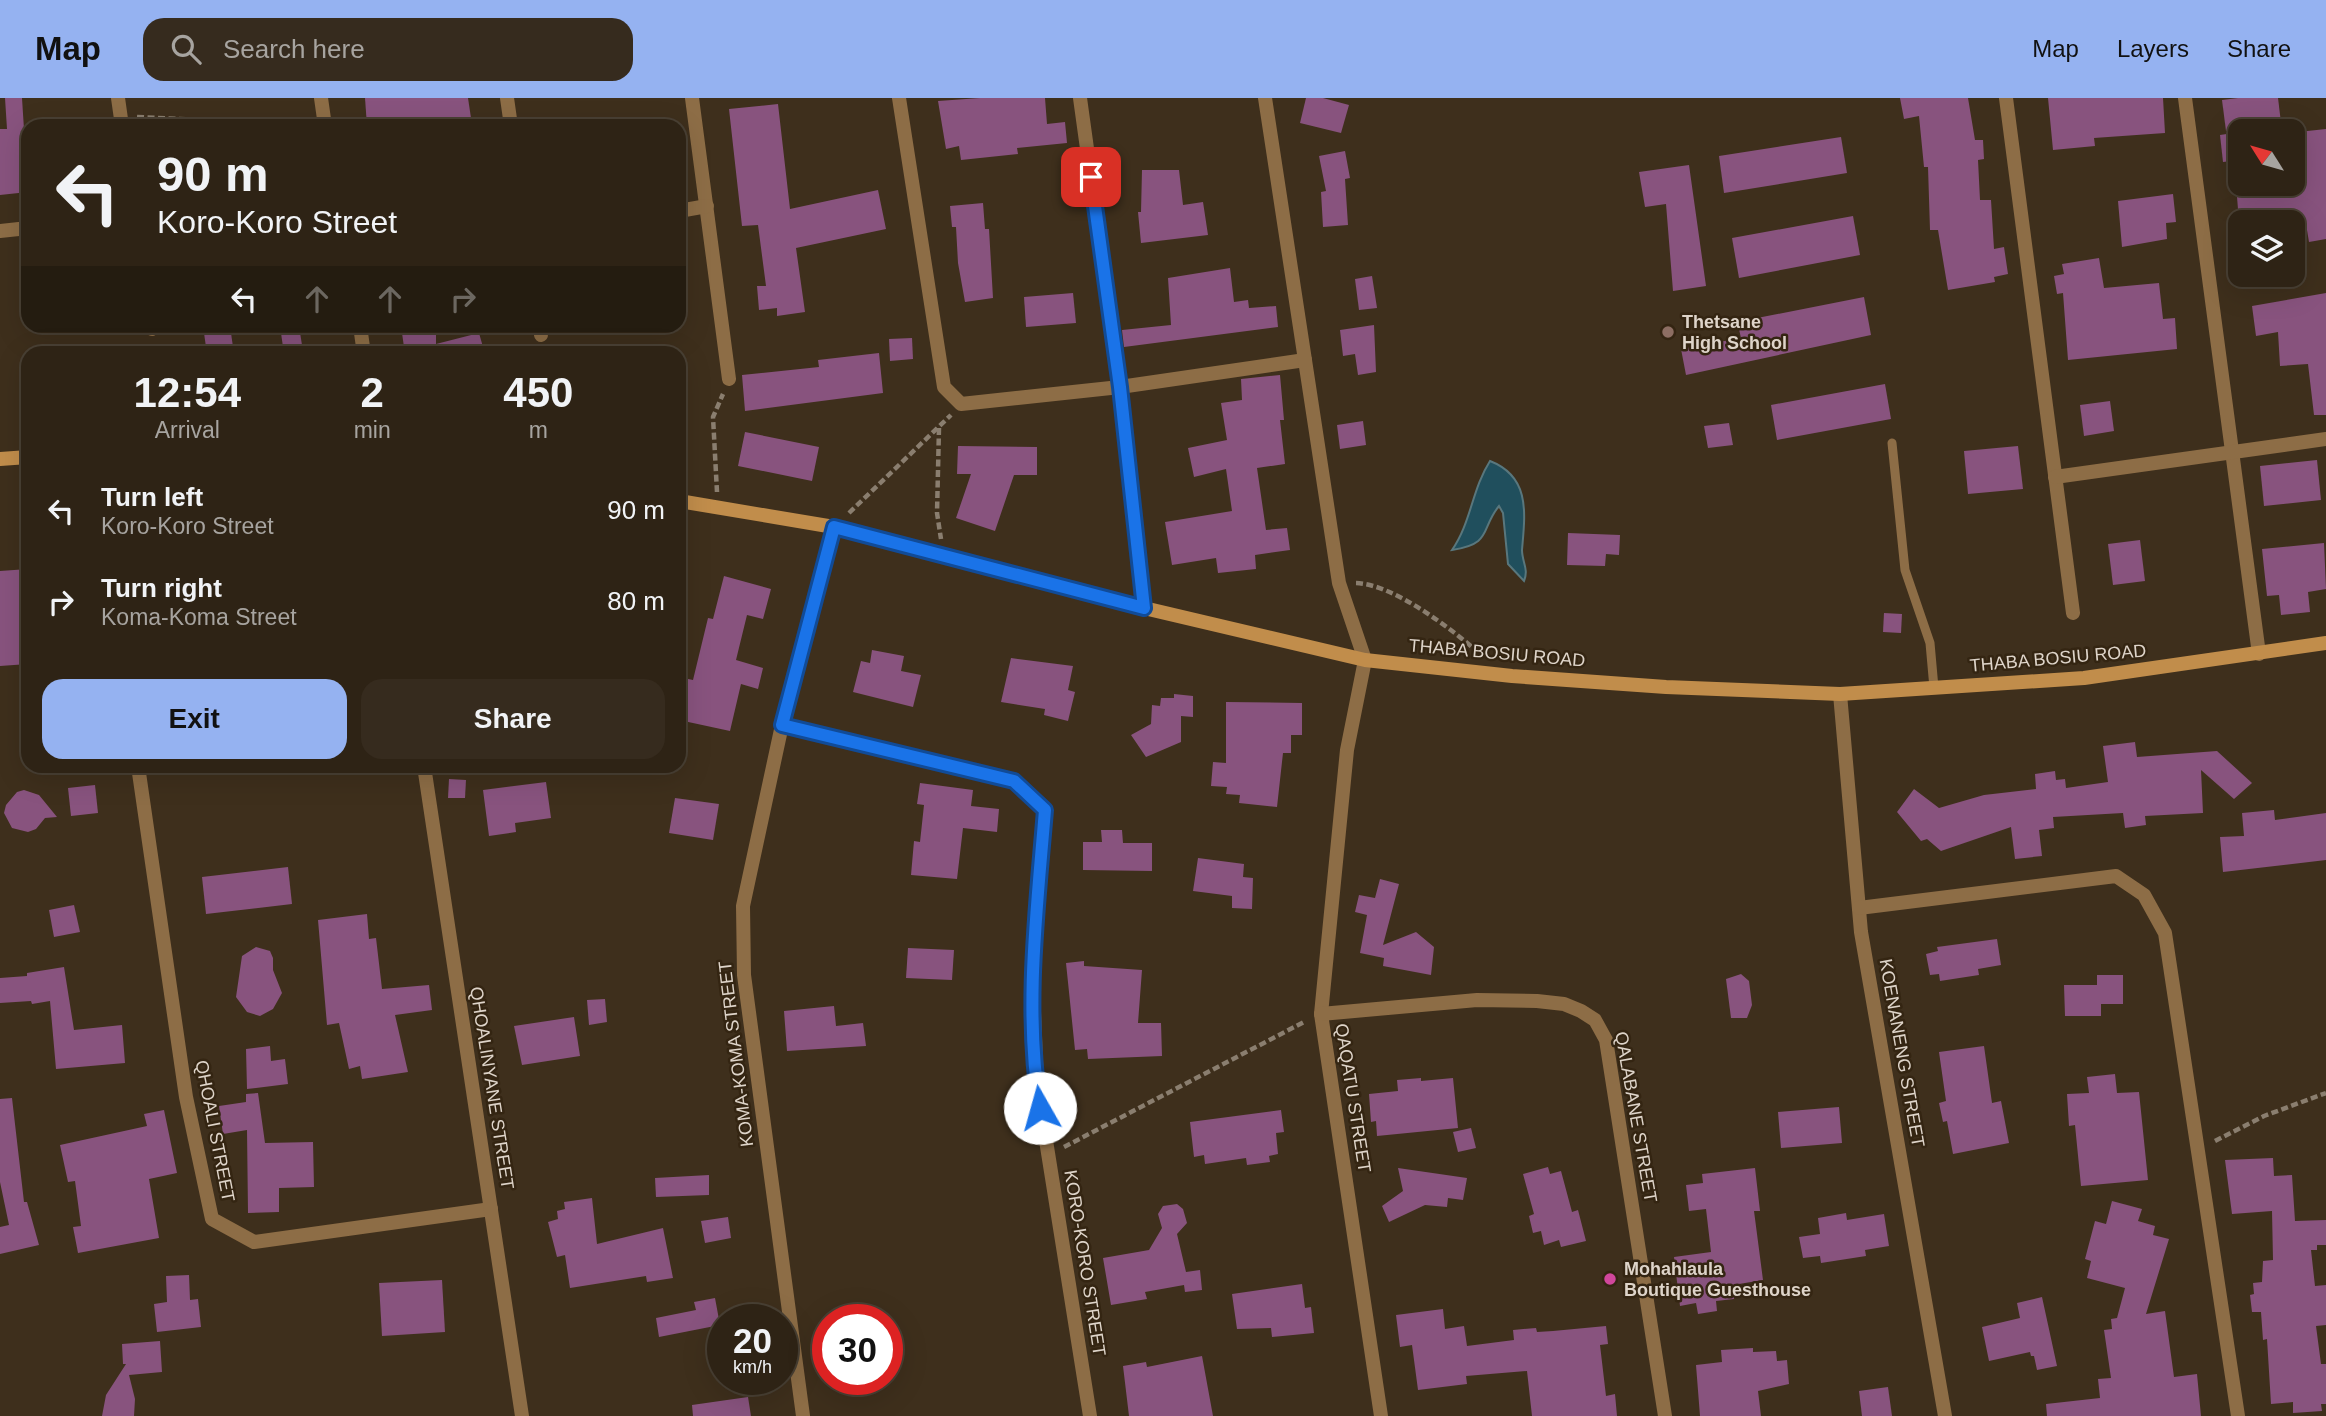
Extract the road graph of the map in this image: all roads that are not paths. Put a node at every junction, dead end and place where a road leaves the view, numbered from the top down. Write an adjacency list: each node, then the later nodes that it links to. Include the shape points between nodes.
1 (118, 98): 10 (street)
2 (321, 98): 11 (street)
3 (507, 98): 12 (street)
4 (692, 98): 13 (street)
5 (899, 98): 19 (street, via 944,387 961,404)
6 (1080, 98): 19 (street)
7 (1265, 98): 17 (street)
8 (2006, 98): 25 (street)
9 (2185, 98): 22 (street)
10 (121, 119)
11 (324, 119)
12 (510, 119)
13 (707, 206): 14 (street); 18 (street)
14 (686, 210)
15 (21, 229): 16 (street)
16 (0, 231)
17 (1305, 360): 19 (street); 32 (street, via 1339,583)
18 (729, 379)
19 (1120, 387): 28 (street)
20 (2326, 439): 22 (street)
21 (1892, 443): 33 (lane, via 1905,570 1930,643)
22 (2232, 451): 25 (street); 31 (street)
23 (21, 458): 24 (street)
24 (0, 460)
25 (2055, 477): 29 (street)
26 (686, 501): 27 (street, THABA BOSIU ROAD)
27 (834, 527): 28 (street, THABA BOSIU ROAD); 35 (street, KOMA-KOMA STREET)
28 (1144, 608): 32 (street, THABA BOSIU ROAD)
29 (2073, 613)
30 (2326, 643): 31 (street, THABA BOSIU ROAD)
31 (2259, 654): 33 (street, THABA BOSIU ROAD, via 2084,678)
32 (1364, 660): 34 (street, THABA BOSIU ROAD, via 1666,687); 39 (street, QAQATU STREET, via 1347,750)
33 (1934, 688): 34 (street, THABA BOSIU ROAD)
34 (1840, 694): 38 (street, KOENANENG STREET)
35 (782, 725): 42 (street, KOMA-KOMA STREET, via 743,906 744,975); 43 (street, KORO-KORO STREET, via 1014,781 1045,810 1032,963 1037,1084)
36 (139, 773): 40 (street, QHOALI STREET, via 186,1097 212,1219 254,1242)
37 (425, 773): 40 (street, QHOALINYANE STREET)
38 (1859, 908): 46 (street, KOENANENG STREET); 47 (street, via 2116,876 2144,894 2165,933)
39 (1321, 1014): 44 (street, QAQATU STREET); 45 (street, QALABANE STREET, via 1477,1000 1537,1001 1564,1004 1595,1020 1606,1040)
40 (491, 1209): 41 (street, QHOALINYANE STREET)
41 (522, 1416)
42 (803, 1416)
43 (1090, 1416)
44 (1381, 1416)
45 (1665, 1416)
46 (1945, 1416)
47 (2238, 1416)

